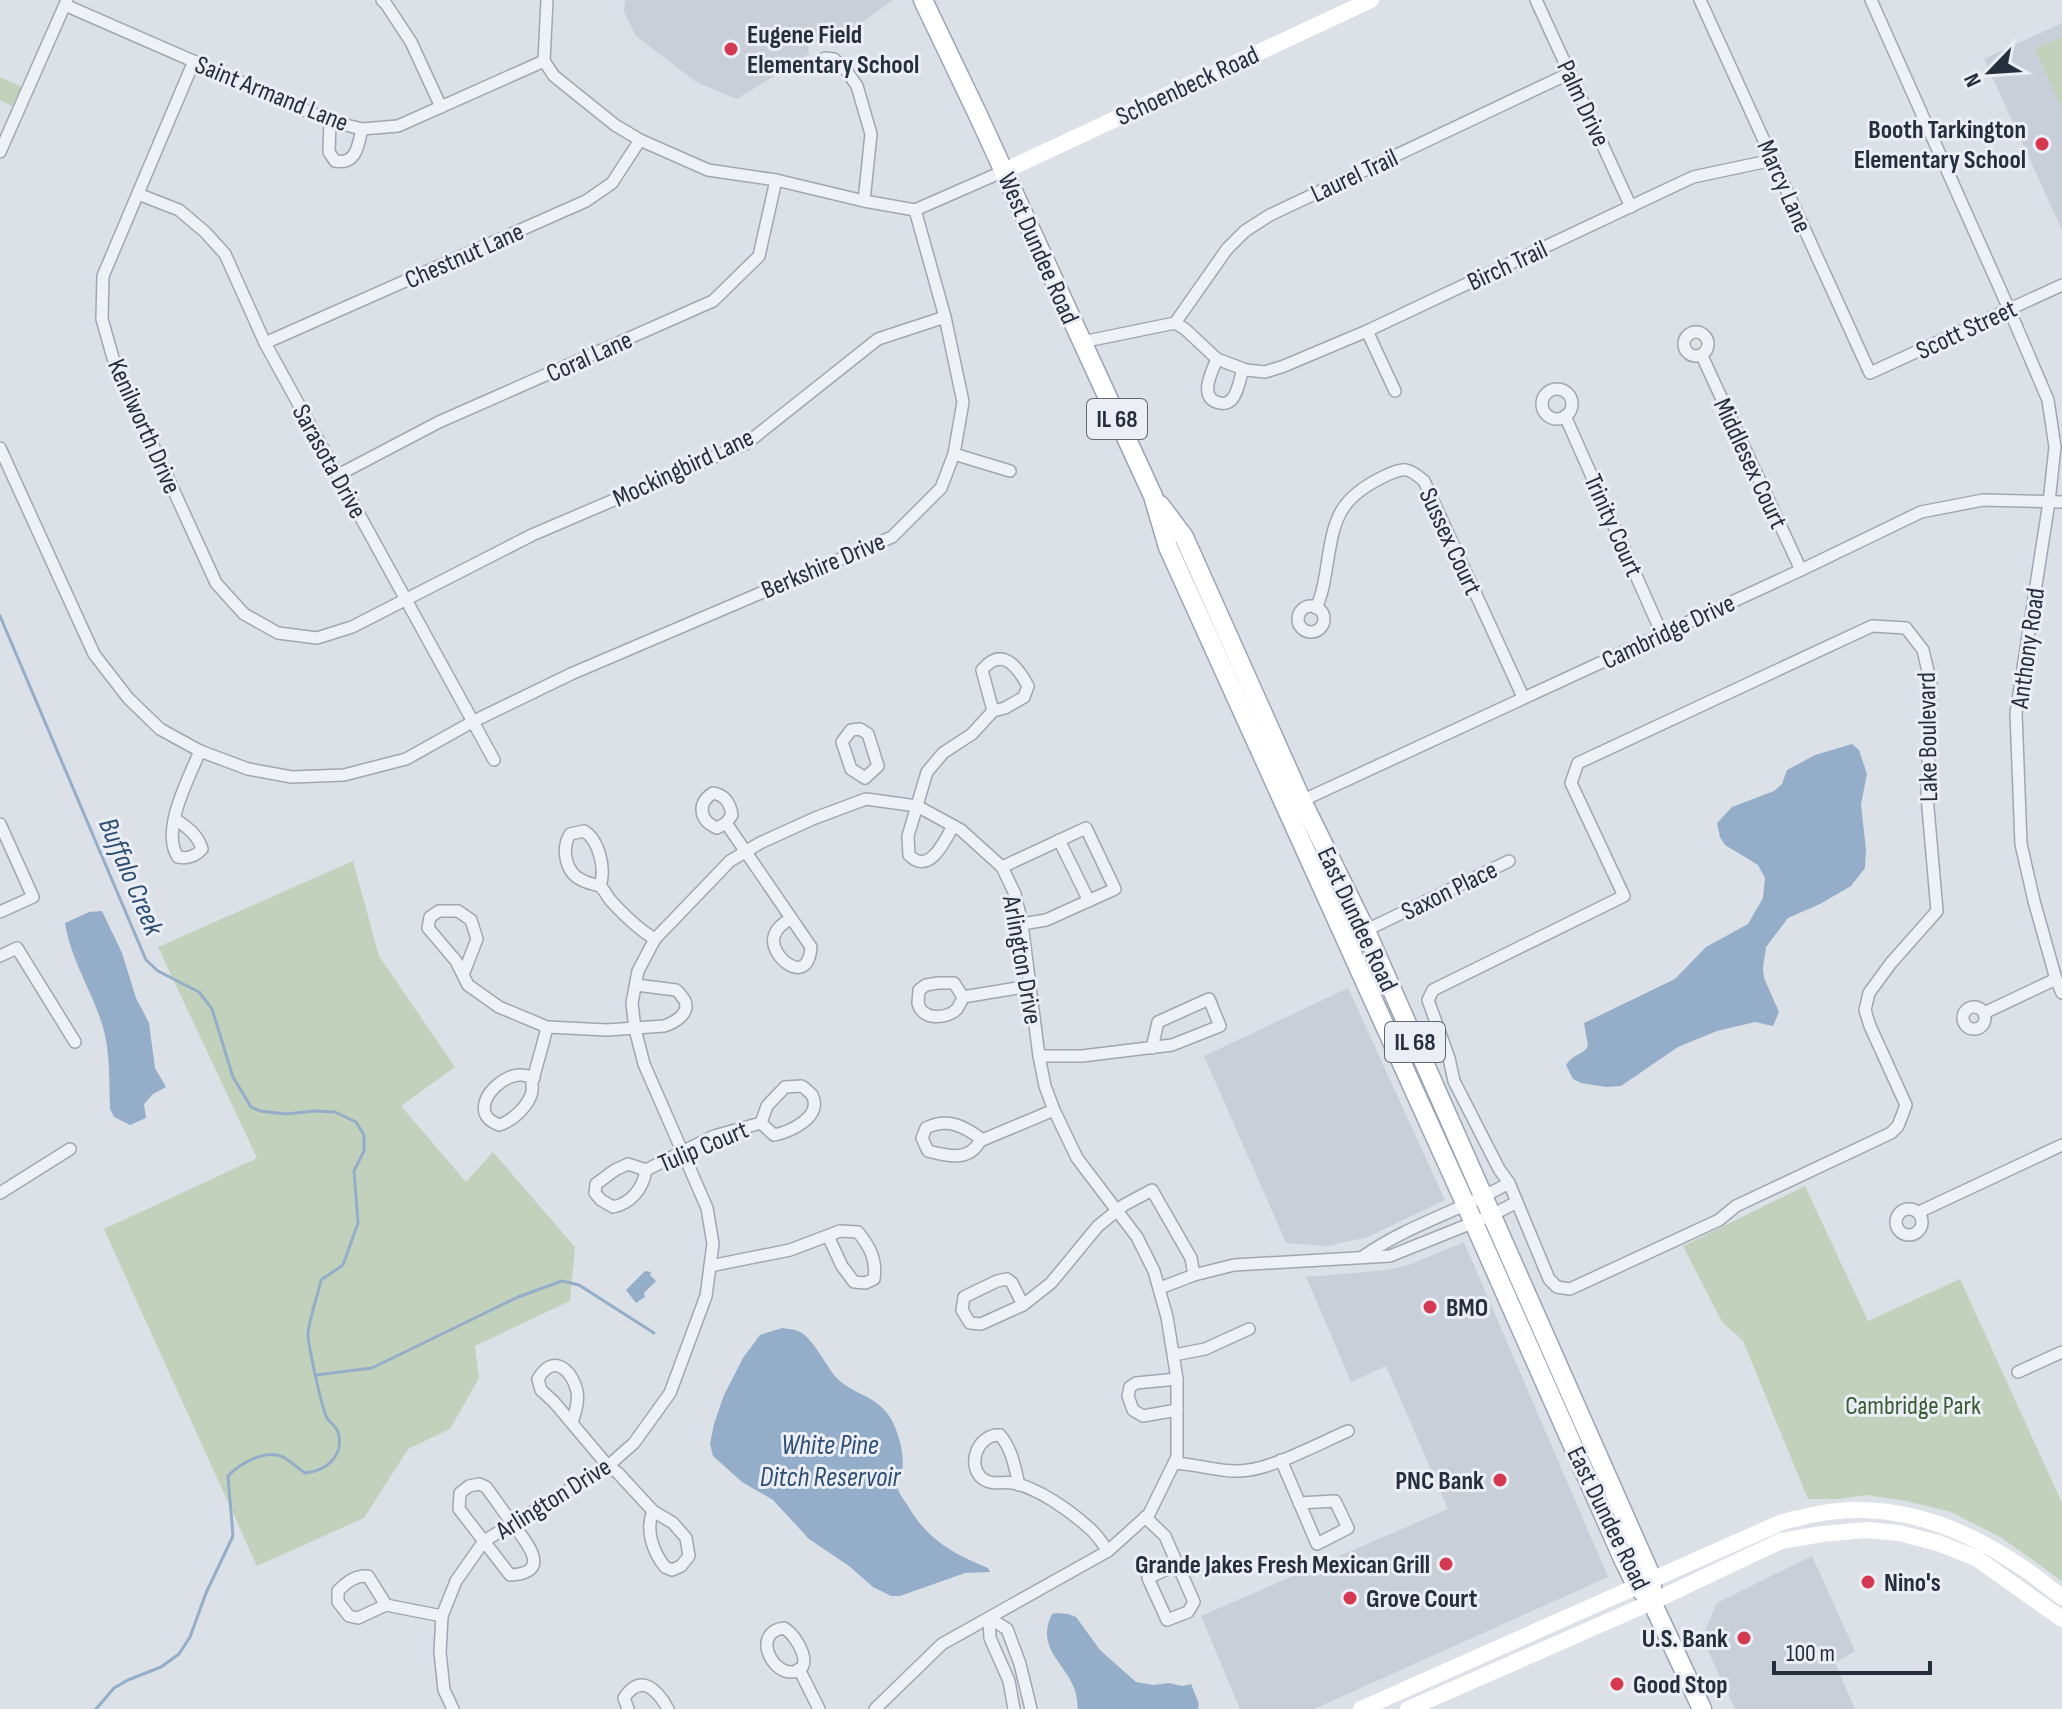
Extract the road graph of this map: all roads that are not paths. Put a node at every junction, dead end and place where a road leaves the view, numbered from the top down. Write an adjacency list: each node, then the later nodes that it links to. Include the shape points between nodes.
1 (382, 0): 13 (street, via 411,42)
2 (547, 0): 11 (street)
3 (923, 0): 19 (main road, West Dundee Road / IL 68)
4 (1371, 0): 19 (main road, Schoenbeck Road)
5 (1536, 0): 12 (street, Palm Drive)
6 (1700, 0): 18 (street, Marcy Lane)
7 (1871, 0): 26 (street, Anthony Road)
8 (66, 2): 10 (street, Saint Armand Lane); 17 (street)
9 (825, 58): 22 (street, via 834,59 857,86 871,134)
10 (194, 61): 14 (street, Saint Armand Lane); 21 (street, Kenilworth Drive)
11 (544, 61): 13 (street, Saint Armand Lane); 16 (street, via 554,76)
12 (1570, 73): 23 (street, Palm Drive); 28 (street, Laurel Trail, via 1270,215 1227,249)
13 (441, 107): 15 (street, Saint Armand Lane, via 398,126)
14 (330, 121): 15 (street, Saint Armand Lane); 15 (street, via 329,152 335,161 348,161 357,151)
15 (362, 129)
16 (640, 140): 20 (street, via 708,170); 31 (street, Chestnut Lane, via 612,183 586,201)
17 (0, 152)
18 (1773, 160): 23 (street, Birch Trail, via 1693,177); 35 (street, Marcy Lane)
19 (1004, 171): 24 (street); 30 (main road, West Dundee Road / IL 68)
20 (776, 180): 22 (street); 41 (street, Coral Lane, via 759,256 713,301 439,422)
21 (138, 194): 31 (street, Sarasota Drive, via 179,210 225,254); 45 (street, Kenilworth Drive, via 103,276 102,319 113,358 216,583 244,614 278,633 317,638 352,627)
22 (864, 201): 24 (street)
23 (1631, 207): 29 (street, Birch Trail)
24 (915, 210): 27 (street, Berkshire Drive)
25 (2062, 285): 26 (street, Scott Street)
26 (2009, 309): 35 (street, Scott Street); 43 (street, Anthony Road, via 2048,400)
27 (945, 317): 39 (street, Berkshire Drive, via 963,402); 45 (street, Mockingbird Lane, via 878,339 747,443 532,535)
28 (1175, 323): 30 (street); 33 (street, Birch Trail)
29 (1367, 331): 34 (street, Birch Trail, via 1265,372); 36 (street)
30 (1082, 342): 42 (main road, West Dundee Road / IL 68)
31 (265, 343): 41 (street, Sarasota Drive)
32 (1702, 356): 44 (street, Middlesex Court)
33 (1217, 359): 34 (street, Birch Trail); 34 (street, via 1207,382 1208,394 1220,403 1233,399)
34 (1243, 369)
35 (1870, 373)
36 (1395, 391)
37 (1565, 416): 47 (street, Trinity Court)
38 (0, 448): 51 (street, Berkshire Drive, via 94,654 160,729)
39 (954, 454): 40 (street); 50 (street, Berkshire Drive, via 941,488 892,537)
40 (1010, 471)
41 (338, 475): 45 (street, Sarasota Drive)
42 (1153, 496): 55 (main road, East Dundee Road / IL 68, via 1184,537)
43 (2056, 502): 44 (street, Cambridge Drive, via 1983,500 1921,512); 75 (street, Anthony Road, via 2016,713 2021,844)
44 (1801, 570): 47 (street, Cambridge Drive)
45 (407, 598): 50 (street, Sarasota Drive)
46 (1316, 608): 48 (street, Sussex Court, via 1331,538 1345,504 1362,487 1388,474 1404,468 1413,471 1424,481)
47 (1662, 634): 48 (street, Cambridge Drive)
48 (1523, 697): 55 (street, Cambridge Drive)
49 (993, 711): 49 (street, via 1024,697 1028,686 1007,660 996,659 982,670); 56 (street, via 927,772)
50 (474, 721): 51 (street, Berkshire Drive, via 406,759 344,775 292,777 248,769); 52 (street, Sarasota Drive)
51 (200, 751): 57 (street)
52 (494, 760)
53 (865, 778): 54 (street)
54 (866, 799): 56 (street, Arlington Drive); 62 (street, Arlington Drive)
55 (1294, 804): 70 (main road, East Dundee Road / IL 68); 72 (main road, East Dundee Road / IL 68)
56 (917, 806): 60 (street, Arlington Drive); 60 (street, via 908,836 909,855 915,861 933,857)
57 (175, 819)
58 (726, 823): 62 (street)
59 (0, 824): 67 (street, via 33,897)
60 (953, 826): 64 (street, Arlington Drive)
61 (1059, 840): 64 (street); 66 (street); 66 (street, via 1086,828 1115,889)
62 (745, 852): 68 (street); 71 (street, Arlington Drive)
63 (1509, 861): 70 (street, Saxon Place)
64 (1002, 867): 69 (street, Arlington Drive)
65 (600, 886): 65 (street, via 601,866 591,835 570,834 565,843 571,870 580,880); 71 (street)
66 (1089, 901): 69 (street, via 1046,920)
67 (0, 912)
68 (791, 918)
69 (1022, 924): 77 (street, Arlington Drive)
70 (1366, 931): 72 (street, Saxon Place); 98 (main road, East Dundee Road / IL 68)
71 (655, 939): 76 (street, Arlington Drive)
72 (1346, 940): 98 (main road, East Dundee Road / IL 68)
73 (0, 956): 83 (street, via 17,948)
74 (463, 975): 74 (street, via 477,939 471,920 458,911 439,911 430,917 428,928); 81 (street, via 468,985 499,1007)
75 (2056, 979): 78 (street, Anthony Road); 80 (street)
76 (636, 985): 82 (street, Arlington Drive); 82 (street, via 676,990 686,1008 672,1024)
77 (1029, 986): 79 (street); 85 (street, Arlington Drive)
78 (2062, 993)
79 (963, 997)
80 (1984, 1013)
81 (547, 1027): 82 (street); 86 (street)
82 (635, 1029): 92 (street, Arlington Drive)
83 (75, 1042)
84 (1152, 1048): 84 (street, via 1220,1026 1209,999 1158,1022); 85 (street)
85 (1039, 1056): 87 (street, Arlington Drive)
86 (534, 1078): 86 (street, via 523,1075 502,1081 486,1101 490,1121 508,1123 518,1114 531,1096)
87 (1054, 1110): 89 (street); 97 (street, Arlington Drive, via 1077,1158)
88 (761, 1123): 88 (street, Tulip Court, via 774,1135 788,1132 810,1116 812,1095 802,1086 785,1087 767,1106); 92 (street, Tulip Court, via 714,1136)
89 (980, 1141): 89 (street, via 961,1125 948,1123 926,1128 922,1138 928,1151 960,1157)
90 (2062, 1145): 99 (street)
91 (70, 1149): 95 (street)
92 (682, 1154): 93 (street, Tulip Court); 102 (street, Arlington Drive, via 707,1208 713,1244)
93 (646, 1170): 93 (street, Tulip Court, via 628,1164 596,1184 595,1193 613,1207 624,1204 644,1182)
94 (1509, 1183): 96 (street, Lake Boulevard); 96 (street, Lake Boulevard, via 1454,1081 1428,1000 1433,990 1624,896 1571,783 1578,763 1872,626 1906,628 1923,650 1931,684 1927,796 1937,911 1869,993 1865,1010 1906,1105 1898,1126 1736,1206 1719,1220 1570,1289 1549,1279); 98 (street)
95 (0, 1193)
96 (1517, 1202): 98 (street)
97 (1118, 1210): 103 (street, via 1152,1190 1191,1258); 104 (street, Arlington Drive); 105 (street, via 1051,1283)
98 (1479, 1210): 101 (street, via 1384,1242); 101 (street, via 1390,1256); 125 (main road, East Dundee Road / IL 68)
99 (1919, 1212)
100 (828, 1236): 100 (street, via 854,1282 874,1279 876,1266 858,1232); 102 (street, via 790,1250)
101 (1364, 1256): 103 (street, via 1234,1265)
102 (710, 1266): 116 (street, Arlington Drive, via 706,1296 670,1393 634,1443)
103 (1194, 1275): 104 (street)
104 (1160, 1288): 108 (street, Arlington Drive)
105 (1023, 1305): 105 (street, via 1007,1279 964,1297 962,1310 970,1323 981,1324)
106 (1249, 1329): 108 (street, via 1205,1349)
107 (2062, 1352): 109 (street)
108 (1174, 1355): 110 (street, Arlington Drive)
109 (2018, 1372)
110 (1177, 1379): 111 (street, Arlington Drive); 111 (street, via 1136,1383 1128,1396 1133,1410 1143,1416)
111 (1177, 1410): 115 (street, Arlington Drive)
112 (572, 1423): 112 (street, via 577,1393 568,1372 549,1366 538,1379 541,1390); 116 (street)
113 (1348, 1431): 114 (street)
114 (1281, 1460): 115 (street, via 1249,1470); 118 (street)
115 (1174, 1463): 120 (street, Arlington Drive)
116 (608, 1466): 119 (street); 121 (street, Arlington Drive)
117 (1019, 1485): 117 (street, via 1012,1455 1000,1435 980,1442 978,1474 996,1484); 123 (street, via 1038,1491 1090,1528)
118 (1299, 1503): 118 (street, via 1317,1544 1348,1528 1335,1501)
119 (653, 1511): 119 (street, via 653,1546 672,1570 689,1556 686,1538)
120 (1145, 1517): 123 (street, Arlington Drive); 124 (street, via 1165,1536)
121 (512, 1523): 122 (street, Arlington Drive); 122 (street, via 533,1554 531,1570 524,1575 510,1575); 122 (street, via 486,1487 469,1486 460,1493 459,1509)
122 (484, 1541): 129 (street, Arlington Drive, via 456,1581)
123 (1108, 1551): 130 (street, Arlington Drive)
124 (1178, 1564): 124 (street, via 1148,1578 1167,1620 1188,1612 1194,1602)
125 (1644, 1582): 126 (main road, via 1782,1522 1856,1510 1907,1514 1947,1526 2008,1557); 127 (main road, East Dundee Road / IL 68); 140 (main road)
126 (2062, 1597)
127 (1652, 1602): 131 (main road, via 1781,1541 1866,1530 1938,1543 1976,1558); 141 (main road); 142 (main road, IL 68)
128 (386, 1605): 128 (street, via 368,1576 359,1575 338,1591 338,1602 349,1616 358,1618); 129 (street)
129 (442, 1616): 133 (street, Arlington Drive, via 441,1665)
130 (989, 1618): 137 (street, Arlington Drive, via 942,1644); 138 (street, via 990,1638 1009,1681); 139 (street, via 1007,1629)
131 (2062, 1619)
132 (799, 1669): 136 (street)
133 (453, 1709)
134 (628, 1709): 135 (street, via 626,1694 644,1685)
135 (668, 1709)
136 (819, 1709)
137 (875, 1709)
138 (1014, 1709)
139 (1031, 1709)
140 (1361, 1709)
141 (1408, 1709)
142 (1702, 1709)

